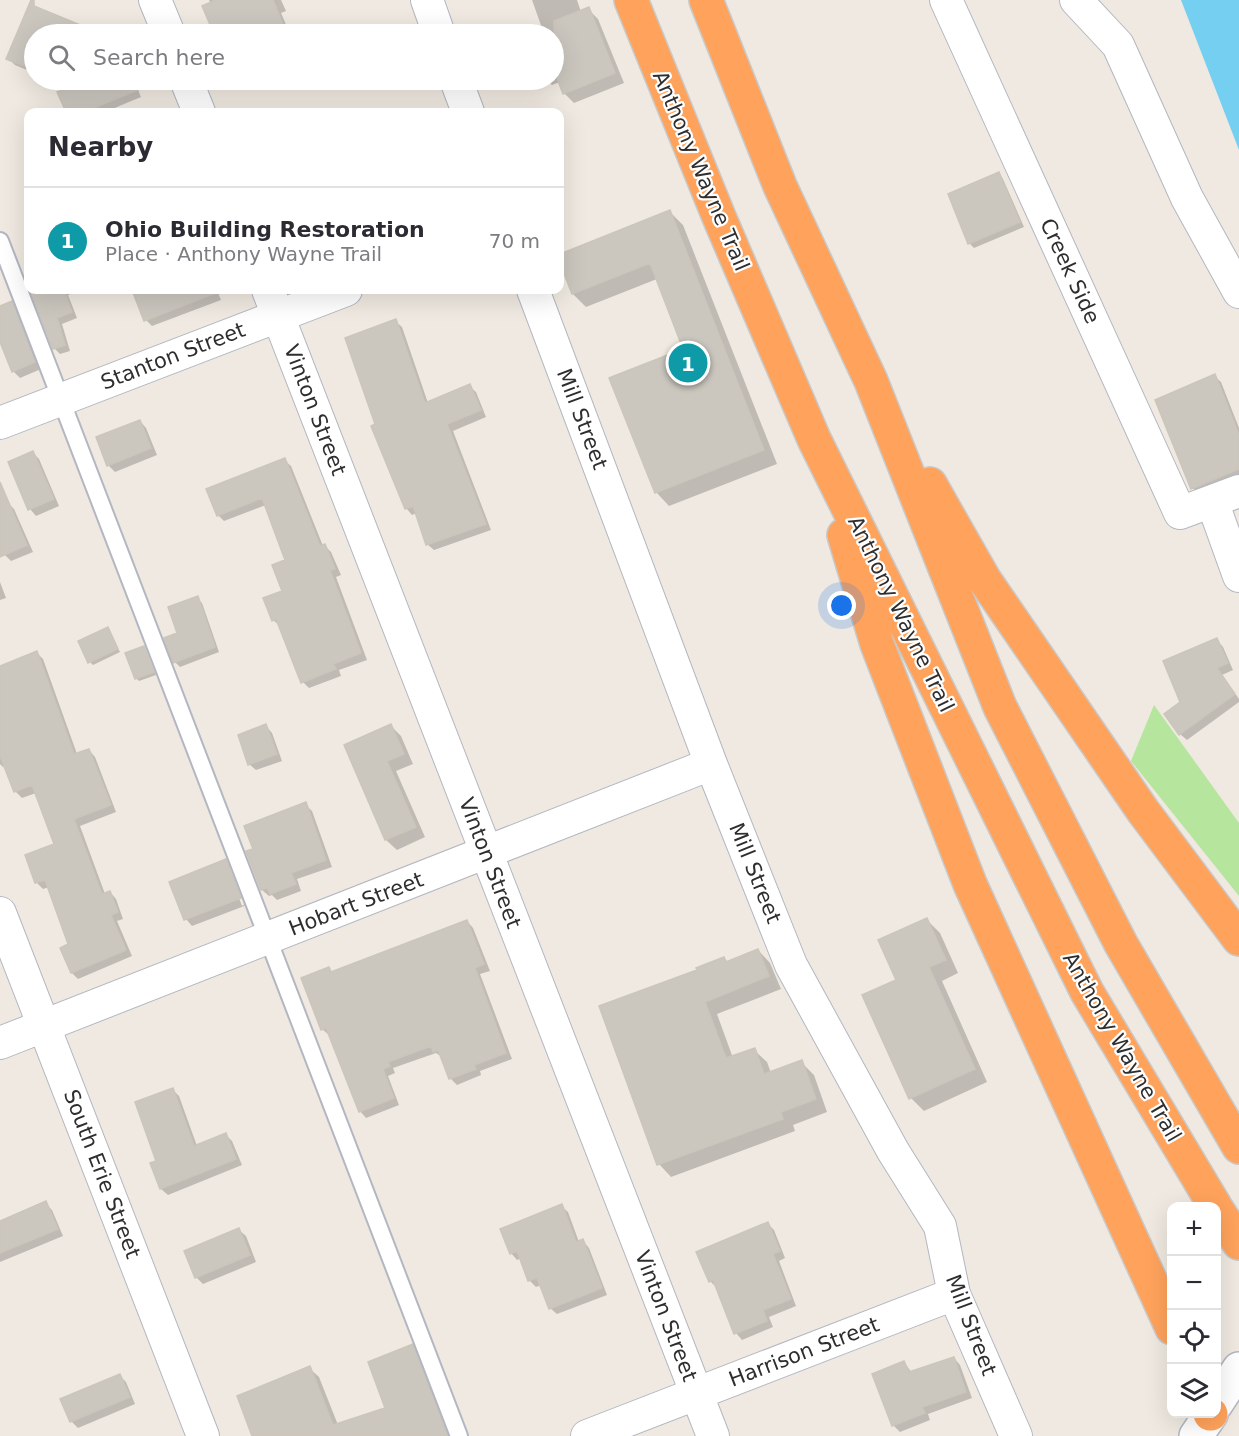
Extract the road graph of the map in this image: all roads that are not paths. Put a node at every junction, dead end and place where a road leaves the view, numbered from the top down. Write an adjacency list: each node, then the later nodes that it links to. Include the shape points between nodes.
1 (155, 0): 7 (street)
2 (427, 0): 8 (street)
3 (630, 0): 21 (highway, Anthony Wayne Trail)
4 (706, 0): 18 (highway, via 780,186)
5 (946, 0): 22 (street, Creek Side, via 1180,513)
6 (1076, 0): 14 (street, via 1118,45 1187,198)
7 (165, 24)
8 (436, 24)
9 (190, 90): 11 (street)
10 (460, 90): 12 (street)
11 (197, 108)
12 (466, 108)
13 (0, 241): 19 (lane)
14 (1239, 292)
15 (322, 294): 17 (street, Stanton Street)
16 (535, 294): 24 (street, Mill Street)
17 (273, 302): 19 (street, Stanton Street); 25 (street, Vinton Street)
18 (871, 381): 28 (highway, via 984,579 1143,811); 31 (highway, via 1000,707 1121,944)
19 (62, 399): 20 (street, Stanton Street); 27 (lane)
20 (0, 423)
21 (814, 439): 32 (highway, Anthony Wayne Trail, via 1087,992); 36 (highway, via 877,644 970,884)
22 (1225, 496): 23 (street, Creek Side)
23 (1239, 576)
24 (711, 764): 25 (street, Hobart Street); 35 (street, Mill Street, via 791,965 892,1151 940,1226)
25 (487, 853): 27 (street, Hobart Street); 38 (street, Vinton Street)
26 (0, 913): 29 (street, South Erie Street)
27 (269, 939): 29 (street, Hobart Street); 42 (lane)
28 (1239, 939)
29 (44, 1026): 30 (street, Hobart Street); 41 (street, South Erie Street)
30 (0, 1043)
31 (1239, 1147)
32 (1213, 1202)
33 (1221, 1215): 34 (highway, Anthony Wayne Trail)
34 (1239, 1243)
35 (954, 1294): 38 (street, Harrison Street); 45 (street, Mill Street)
36 (1167, 1317)
37 (1239, 1369): 39 (main road)
38 (696, 1394): 43 (street, Harrison Street); 44 (street, Vinton Street)
39 (1221, 1396)
40 (1208, 1418): 46 (main road)
41 (203, 1436)
42 (459, 1436)
43 (587, 1436)
44 (713, 1436)
45 (1016, 1436)
46 (1197, 1436)

